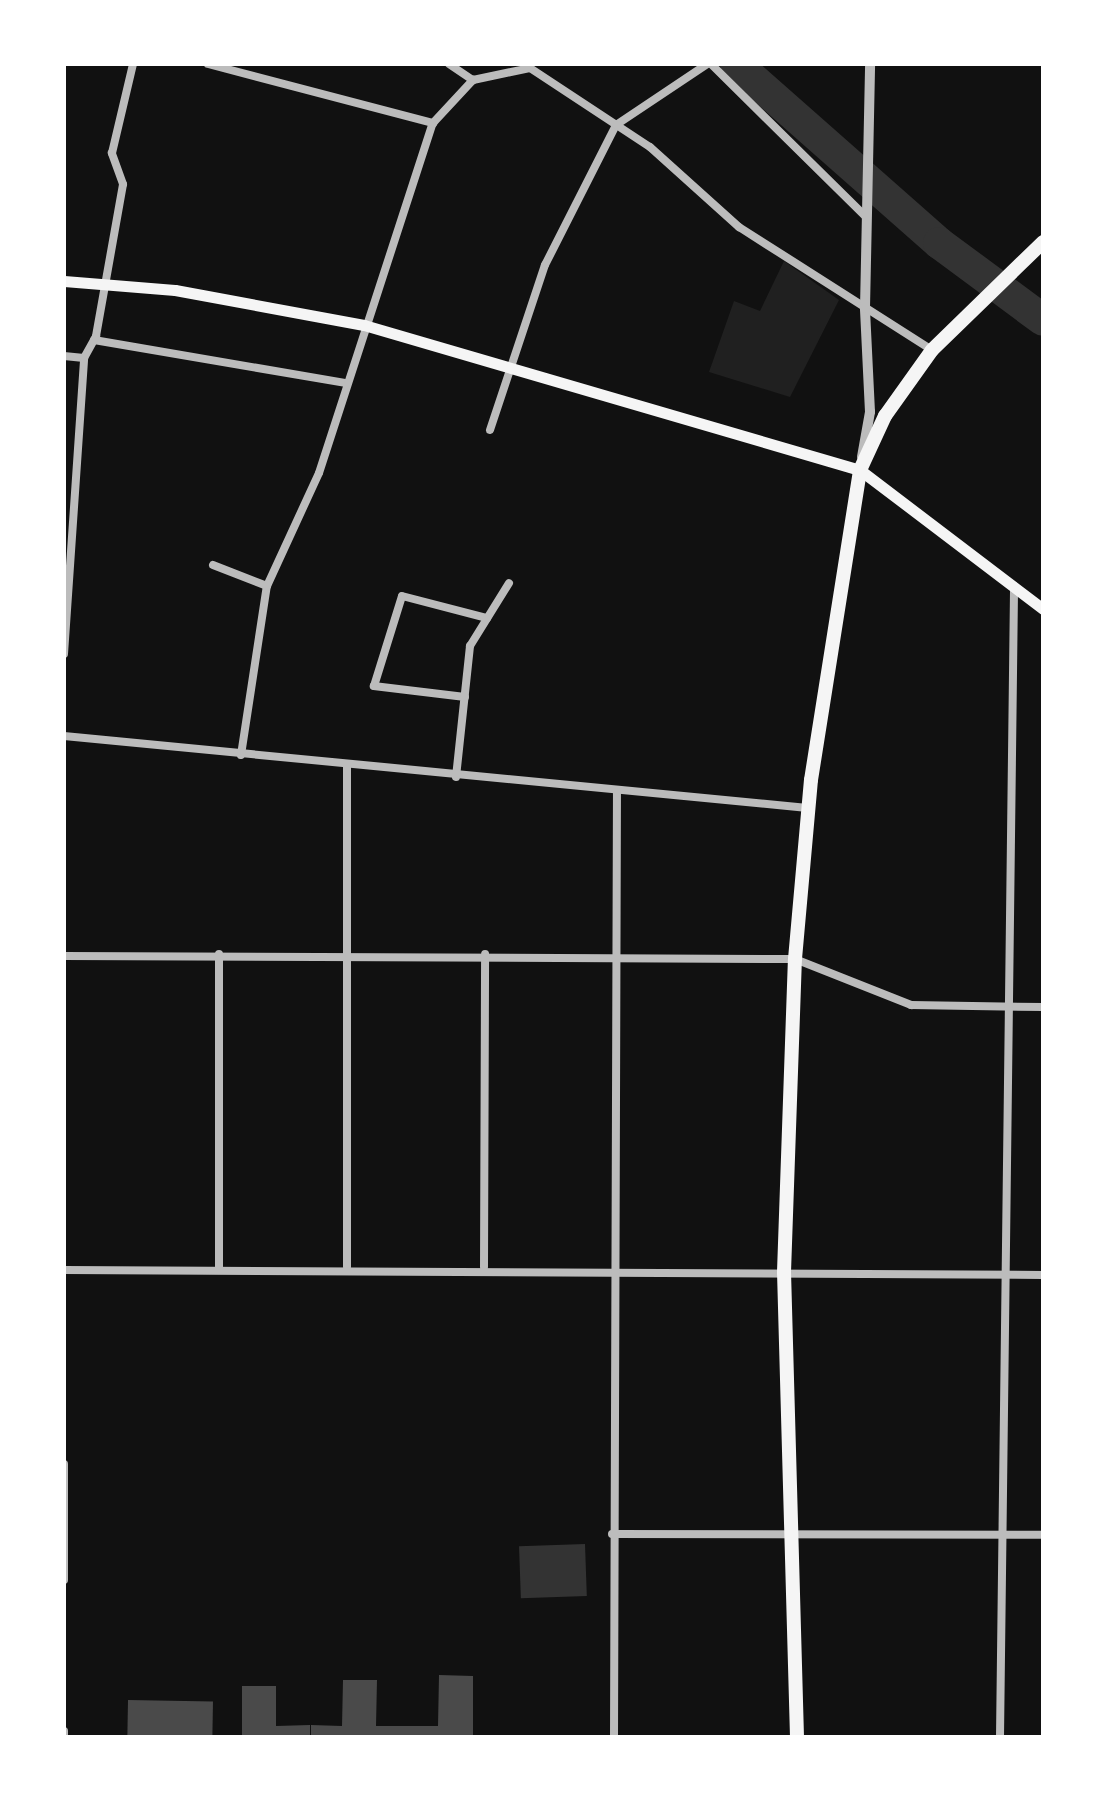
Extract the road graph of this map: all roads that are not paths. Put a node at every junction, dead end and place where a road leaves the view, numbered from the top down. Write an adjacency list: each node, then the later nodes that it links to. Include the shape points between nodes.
1 (133, 64): 12 (street, via 112,153 123,184)
2 (208, 64): 7 (street)
3 (449, 64): 6 (street)
4 (709, 64): 8 (street); 9 (street)
5 (870, 64): 9 (street)
6 (473, 80): 7 (street); 8 (street, via 530,68)
7 (433, 123): 14 (street)
8 (616, 125): 13 (street, via 739,227); 19 (street, via 545,265)
9 (866, 212): 13 (street)
10 (1043, 242): 16 (highway)
11 (64, 281): 12 (main road)
12 (104, 284): 14 (main road, via 248,300); 15 (street)
13 (865, 308): 16 (street); 22 (street, via 870,412)
14 (364, 325): 19 (main road); 20 (street)
15 (94, 340): 18 (street); 20 (street)
16 (932, 350): 22 (highway, via 885,416)
17 (64, 356): 18 (street)
18 (84, 358): 29 (street)
19 (508, 370): 21 (street); 22 (main road)
20 (346, 383): 25 (street, via 319,473)
21 (490, 430)
22 (860, 470): 26 (main road); 36 (highway)
23 (213, 565): 25 (street)
24 (509, 583): 28 (street)
25 (267, 586): 32 (street)
26 (1014, 586): 27 (main road); 43 (street)
27 (1043, 609)
28 (487, 618): 30 (street, via 470,646); 30 (street, via 402,596 374,686)
29 (64, 654)
30 (465, 697): 34 (street)
31 (64, 736): 32 (street)
32 (241, 755): 33 (street)
33 (347, 767): 34 (street); 38 (street)
34 (456, 777): 35 (street)
35 (617, 792): 36 (street); 40 (street)
36 (808, 808): 42 (highway)
37 (219, 954): 38 (street); 41 (street); 45 (street)
38 (347, 954): 39 (street); 46 (street)
39 (485, 954): 40 (street); 47 (street)
40 (619, 955): 42 (street); 49 (street)
41 (64, 956)
42 (795, 959): 43 (street, via 911,1005); 50 (highway)
43 (1009, 1007): 44 (street); 51 (street)
44 (1043, 1007)
45 (219, 1267): 46 (street); 48 (street)
46 (347, 1267): 47 (street)
47 (484, 1267): 49 (street)
48 (64, 1270)
49 (612, 1271): 50 (street); 55 (street)
50 (784, 1272): 51 (street); 56 (highway)
51 (1007, 1273): 52 (street); 57 (street)
52 (1043, 1275)
53 (64, 1464): 54 (street)
54 (64, 1513): 59 (street)
55 (612, 1534): 56 (street); 60 (street)
56 (791, 1535): 57 (street); 61 (highway)
57 (1003, 1535): 58 (street); 62 (street)
58 (1043, 1535)
59 (64, 1580)
60 (614, 1737)
61 (797, 1737)
62 (1000, 1737)

